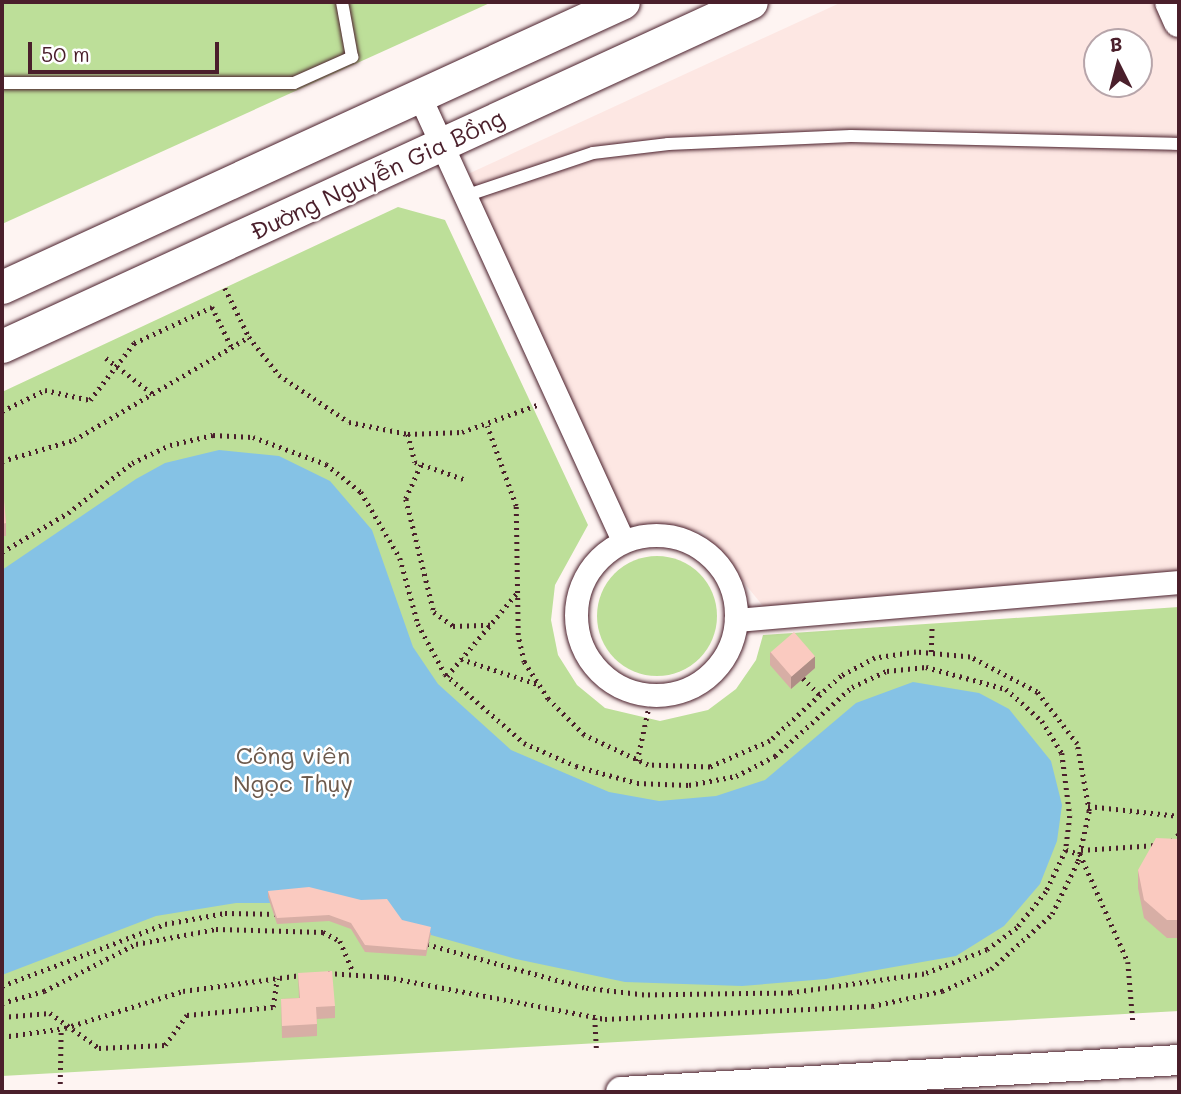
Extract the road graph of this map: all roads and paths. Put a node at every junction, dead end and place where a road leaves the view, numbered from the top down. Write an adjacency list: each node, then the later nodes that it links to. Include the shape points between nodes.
1 (341, 2): 6 (lane, via 352,57 294,83)
2 (623, 2): 7 (main road)
3 (751, 2): 8 (main road, Đường Nguyễn Gia Bồng)
4 (1170, 2): 5 (street)
5 (1179, 22)
6 (2, 83)
7 (419, 95): 8 (street); 11 (main road)
8 (441, 144): 10 (street); 14 (main road, Đường Nguyễn Gia Bồng)
9 (1179, 144): 10 (lane, via 851,136 668,144 593,153)
10 (465, 196): 18 (street)
11 (2, 287)
12 (225, 288): 13 (path)
13 (249, 337): 15 (path); 21 (path, via 279,375 326,410 349,422)
14 (2, 346)
15 (231, 346): 17 (path); 19 (path, bridge, via 212,307 134,343 90,400 45,390)
16 (106, 358): 17 (path)
17 (153, 394): 22 (path, via 74,440)
18 (556, 395): 20 (path); 25 (street)
19 (2, 411)
20 (487, 426): 21 (path); 28 (path, via 516,506)
21 (408, 433): 23 (path)
22 (2, 461)
23 (421, 465): 24 (path); 30 (path, via 405,499 434,612 453,626)
24 (466, 480)
25 (623, 541): 29 (street, via 650,535 701,548 733,589); 36 (street, via 584,577 576,630 602,676)
26 (2, 552): 32 (path, via 68,513 132,463 170,445 212,435 291,446 361,492 383,523 418,624)
27 (1179, 582): 29 (street)
28 (517, 592): 30 (path); 34 (path, via 518,635)
29 (736, 620): 36 (street, via 721,664 701,682)
30 (490, 625): 31 (path)
31 (461, 659): 32 (path); 34 (path)
32 (447, 676): 41 (path, via 524,743 576,766 636,783 689,785 736,776 775,756 852,687 887,671 926,667 967,673 1006,689 1042,721 1062,753 1071,790)
33 (803, 678): 35 (path)
34 (537, 684): 37 (path, via 584,735)
35 (819, 694): 37 (path, via 770,741 732,761 687,770); 38 (path, via 858,665 897,653 953,654 988,663 1037,692 1061,718 1082,757)
36 (651, 696): 37 (path)
37 (637, 761)
38 (1088, 806): 39 (path); 42 (path)
39 (1179, 816)
40 (1179, 834): 42 (path, via 1160,844)
41 (1066, 850): 42 (path); 44 (path, via 1046,892 1017,928 987,950 924,974 852,987 644,995 500,969)
42 (1080, 852): 50 (path, via 1065,896 1025,944 991,969 943,991 872,1006 786,1014); 51 (path, via 1128,962)
43 (286, 915): 47 (path, via 225,914 165,923)
44 (416, 942)
45 (353, 972): 46 (path); 48 (path, via 340,941 323,932 216,929 136,944 44,991); 50 (path)
46 (278, 978): 49 (path, bridge, via 273,1007 187,1015 165,1045 99,1048 50,1013); 52 (path, via 183,991)
47 (2, 985)
48 (2, 1003)
49 (2, 1017)
50 (595, 1018): 54 (path)
51 (1133, 1021)
52 (61, 1028): 53 (path); 56 (path)
53 (2, 1037)
54 (597, 1052)
55 (1179, 1060): 57 (street)
56 (61, 1083)
57 (621, 1092)

